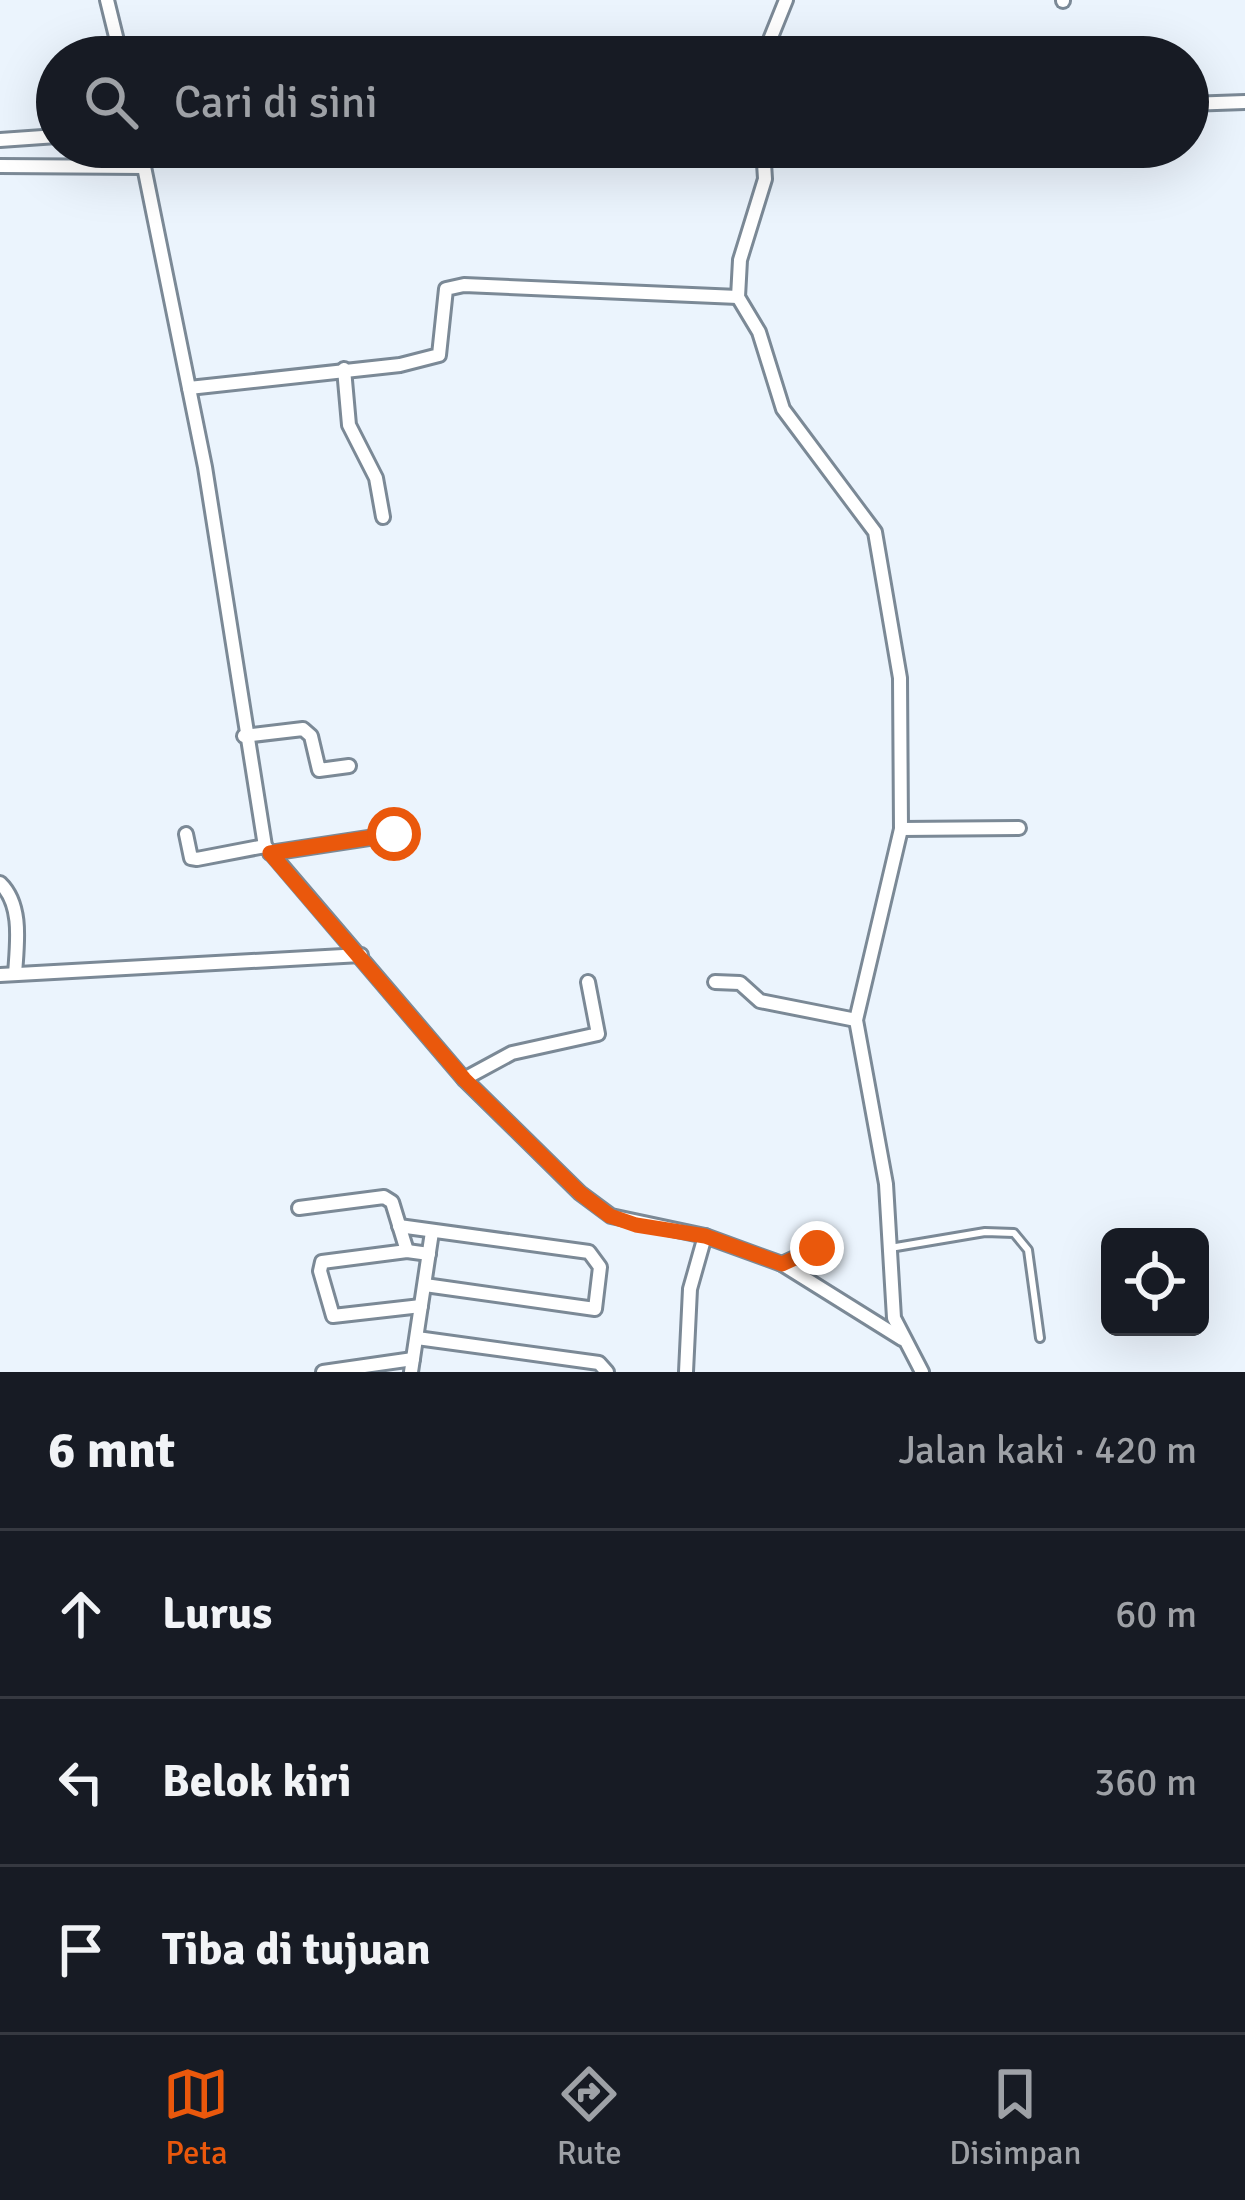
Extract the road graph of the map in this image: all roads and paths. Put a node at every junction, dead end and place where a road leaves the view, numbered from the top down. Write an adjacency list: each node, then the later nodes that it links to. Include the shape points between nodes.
1 (107, 0): 3 (street)
2 (786, 0): 4 (street)
3 (116, 36)
4 (772, 36)
5 (1245, 102): 6 (street)
6 (1209, 103)
7 (36, 137): 8 (street)
8 (0, 140)
9 (0, 166): 10 (street)
10 (36, 166)
11 (143, 168): 15 (street)
12 (764, 168): 13 (street)
13 (738, 297): 14 (street, via 464,285 446,289 439,355); 20 (street, via 759,332 783,409 875,532 900,678)
14 (344, 369): 15 (street); 16 (street, via 349,425 376,478)
15 (189, 388): 17 (street)
16 (383, 517)
17 (244, 736): 18 (street, via 303,729 319,770); 23 (street)
18 (349, 766)
19 (1018, 829): 20 (street)
20 (902, 830): 29 (street)
21 (394, 834): 23 (street)
22 (186, 835): 23 (street, via 191,858)
23 (267, 849): 25 (street)
24 (0, 883): 26 (street, via 12,898 18,932)
25 (361, 955): 26 (street); 30 (street)
26 (8, 975)
27 (587, 982): 30 (street, via 598,1034 512,1053)
28 (715, 982): 29 (street, via 740,983 760,1001)
29 (856, 1020): 36 (street, via 880,1141)
30 (464, 1079): 34 (street, via 610,1216)
31 (299, 1208): 32 (street, via 384,1197)
32 (399, 1226): 33 (street); 37 (street)
33 (432, 1232): 38 (street); 40 (street, via 589,1252 600,1267 595,1309)
34 (705, 1236): 39 (street); 48 (street, via 690,1288)
35 (817, 1248): 39 (street)
36 (887, 1248): 43 (lane, via 1014,1233 1028,1250); 44 (street)
37 (407, 1251): 38 (street); 41 (street, via 322,1262 320,1271 333,1316)
38 (429, 1254): 40 (street)
39 (782, 1264): 44 (street)
40 (425, 1285): 41 (street)
41 (421, 1306): 42 (street)
42 (417, 1338): 45 (street); 46 (street)
43 (1040, 1338)
44 (902, 1339): 49 (street)
45 (412, 1366): 47 (street)
46 (603, 1368)
47 (322, 1372)
48 (686, 1372)
49 (922, 1372)

